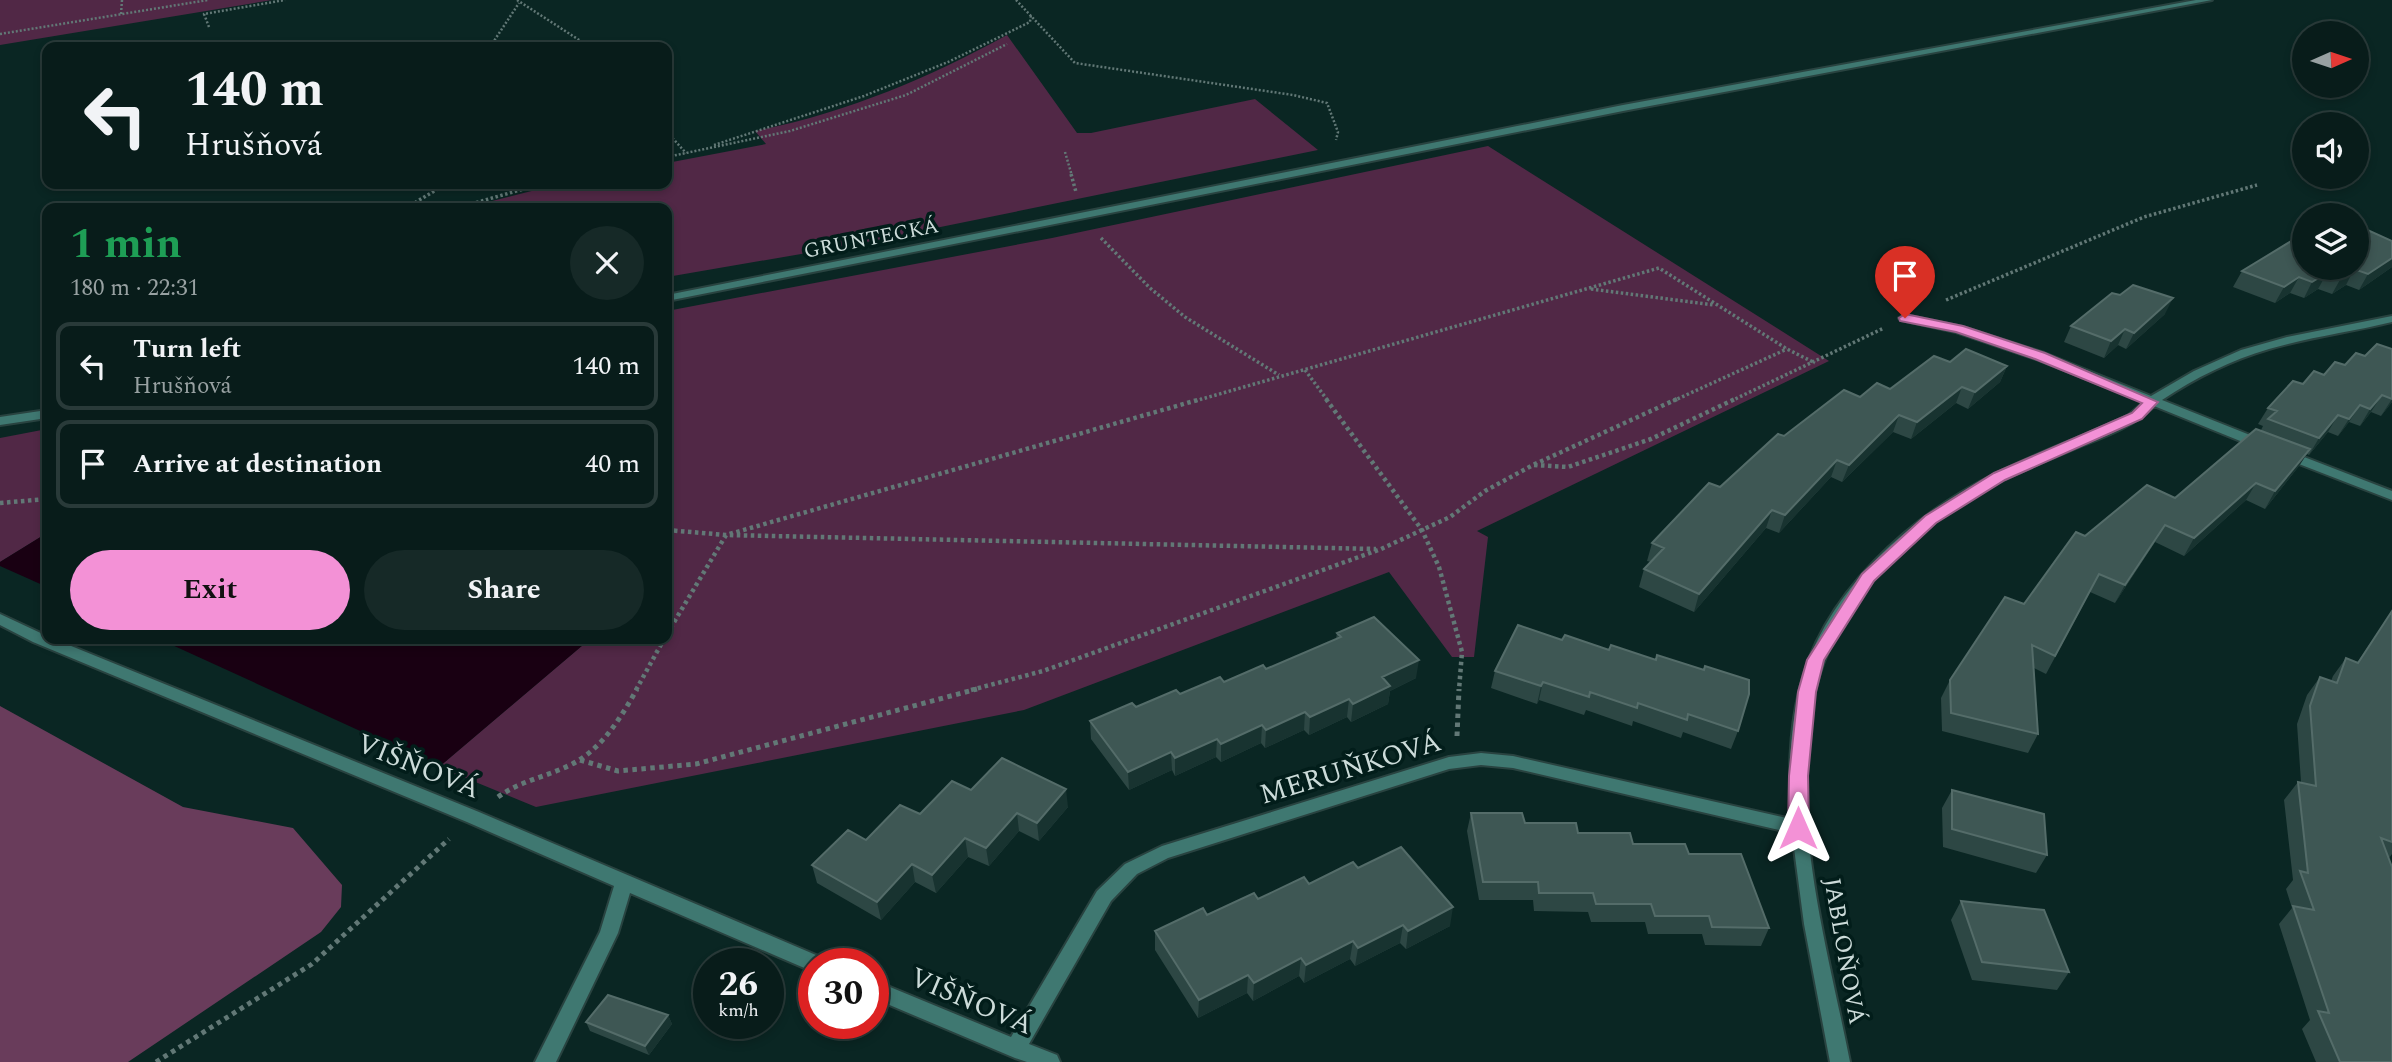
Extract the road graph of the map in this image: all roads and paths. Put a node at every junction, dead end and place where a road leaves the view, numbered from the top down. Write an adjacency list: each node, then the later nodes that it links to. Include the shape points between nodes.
1 (122, 0): 8 (path)
2 (208, 0): 8 (path)
3 (285, 0): 9 (path, via 204,14)
4 (1016, 0): 7 (path)
5 (2208, 0): 19 (street, GRUNTECKÁ)
6 (518, 2): 11 (path); 12 (path)
7 (1031, 14): 15 (path, via 1030,22 901,84 792,122 734,135); 19 (path, via 1075,63 1327,103 1338,132)
8 (121, 15): 10 (path)
9 (209, 27)
10 (0, 34)
11 (492, 42)
12 (582, 42)
13 (1007, 44): 15 (path, via 906,96 790,131)
14 (672, 138): 17 (path)
15 (707, 148): 17 (path)
16 (1065, 152): 24 (path)
17 (686, 153): 18 (path)
18 (672, 156)
19 (1329, 166): 24 (street, GRUNTECKÁ)
20 (438, 189): 22 (path)
21 (526, 189): 23 (path)
22 (416, 203)
23 (482, 203)
24 (1083, 216): 26 (street, GRUNTECKÁ); 33 (path, via 1150,288 1185,317)
25 (1588, 289): 27 (path); 27 (path, via 1659,268); 32 (path)
26 (672, 297)
27 (1719, 306): 30 (path)
28 (1905, 318): 34 (street, via 1959,329 2028,352)
29 (2392, 319): 34 (street, JABLOŇOVÁ, via 2227,359)
30 (1787, 349): 31 (path); 41 (path, via 1533,465)
31 (1815, 363)
32 (1305, 370): 33 (path); 41 (path)
33 (1279, 375): 42 (path)
34 (2151, 402): 37 (street); 52 (street, JABLOŇOVÁ, via 2137,416 2000,477 1942,512 1868,578 1816,660 1807,692)
35 (42, 415): 36 (street)
36 (0, 421)
37 (2392, 496)
38 (42, 499): 39 (path)
39 (0, 503)
40 (672, 530): 42 (path)
41 (1422, 530): 43 (path); 50 (path, via 1440,567 1462,652 1455,729)
42 (726, 534): 43 (path); 45 (path)
43 (1381, 549): 49 (path, via 1043,671 696,764 618,771)
44 (0, 618): 46 (street, VIŠŇOVÁ)
45 (672, 626)
46 (42, 640)
47 (53, 644): 51 (street, VIŠŇOVÁ)
48 (661, 644): 49 (path, via 603,741)
49 (580, 760): 51 (path, via 513,785)
50 (1464, 760): 52 (street, MERUŇKOVÁ, via 1513,762); 56 (street, MERUŇKOVÁ, via 1162,853 1131,869 1104,896)
51 (473, 817): 53 (street, VIŠŇOVÁ); 57 (path, via 312,964)
52 (1798, 828): 60 (street, JABLOŇOVÁ)
53 (624, 883): 54 (street, VIŠŇOVÁ); 58 (street, via 609,933)
54 (798, 956)
55 (889, 996): 56 (street, VIŠŇOVÁ)
56 (1015, 1049): 59 (street, VIŠŇOVÁ)
57 (156, 1062)
58 (545, 1062)
59 (1050, 1062)
60 (1840, 1062)

